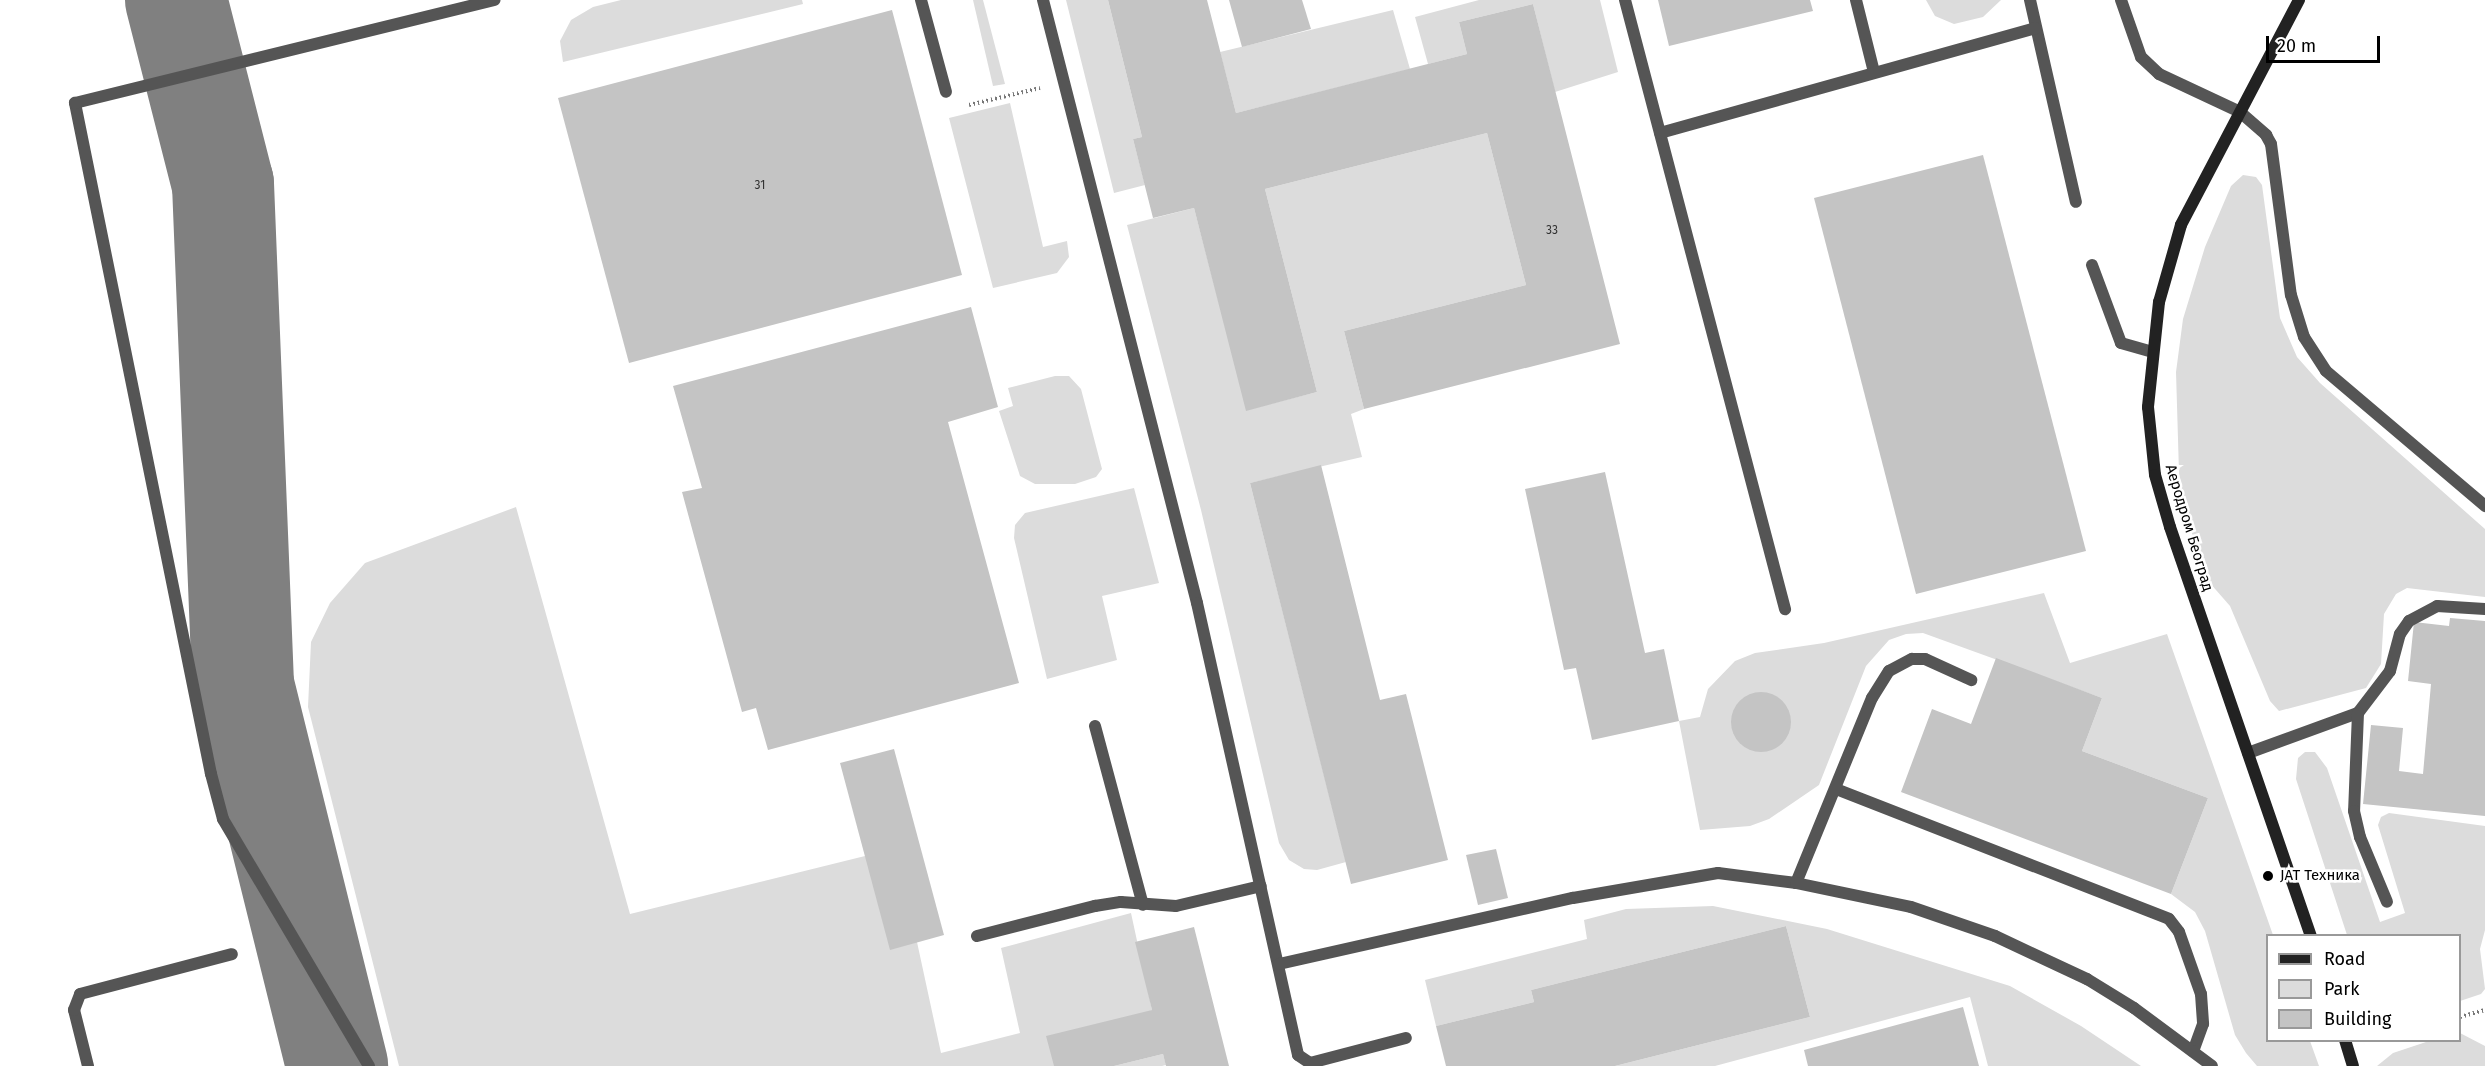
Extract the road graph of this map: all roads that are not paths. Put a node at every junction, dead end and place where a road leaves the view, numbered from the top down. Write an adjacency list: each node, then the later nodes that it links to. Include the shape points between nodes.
1 (495, 0): 37 (lane, via 75,103 223,819)
2 (921, 0): 11 (lane)
3 (1043, 0): 26 (lane, via 1197,603)
4 (1625, 0): 13 (lane)
5 (1856, 0): 10 (lane)
6 (2030, 0): 9 (lane)
7 (2121, 0): 12 (lane, via 2141,57 2158,74)
8 (2299, 0): 12 (street, Аеродром Београд)
9 (2036, 28): 10 (lane); 14 (lane)
10 (1874, 72): 13 (lane)
11 (946, 92)
12 (2240, 112): 16 (street, Аеродром Београд, via 2181,225 2164,273); 17 (lane, via 2259,126 2271,144 2290,295 2304,337 2326,371)
13 (1660, 133): 18 (lane)
14 (2076, 202)
15 (2092, 265): 16 (lane, via 2121,343)
16 (2153, 352): 23 (street, Аеродром Београд, via 2148,407 2156,475)
17 (2485, 506)
18 (1785, 609)
19 (2485, 609): 21 (lane, via 2437,606 2409,621 2400,634 2390,671)
20 (1971, 680): 24 (lane, via 1925,659 1912,659 1889,671 1872,698)
21 (2358, 713): 23 (lane); 27 (lane, via 2354,811 2360,837)
22 (1095, 726): 28 (lane)
23 (2247, 753): 29 (street, Аеродром Београд)
24 (1836, 789): 25 (lane); 35 (lane, via 2169,919 2179,932 2201,994 2203,1024)
25 (1796, 883): 32 (lane, via 1718,873 1694,875); 35 (lane, via 1911,907 2013,943 2134,1008)
26 (1261, 886): 28 (lane, via 1176,906); 32 (lane)
27 (2387, 902)
28 (1143, 905): 30 (lane, via 1095,906)
29 (2310, 934)
30 (977, 936)
31 (232, 954): 36 (lane, via 80,994 74,1010)
32 (1279, 964): 33 (lane, via 1302,1060 1310,1063)
33 (1406, 1038)
34 (2345, 1042): 39 (street)
35 (2193, 1051): 38 (lane)
36 (88, 1066)
37 (369, 1066)
38 (2212, 1066)
39 (2353, 1066)

